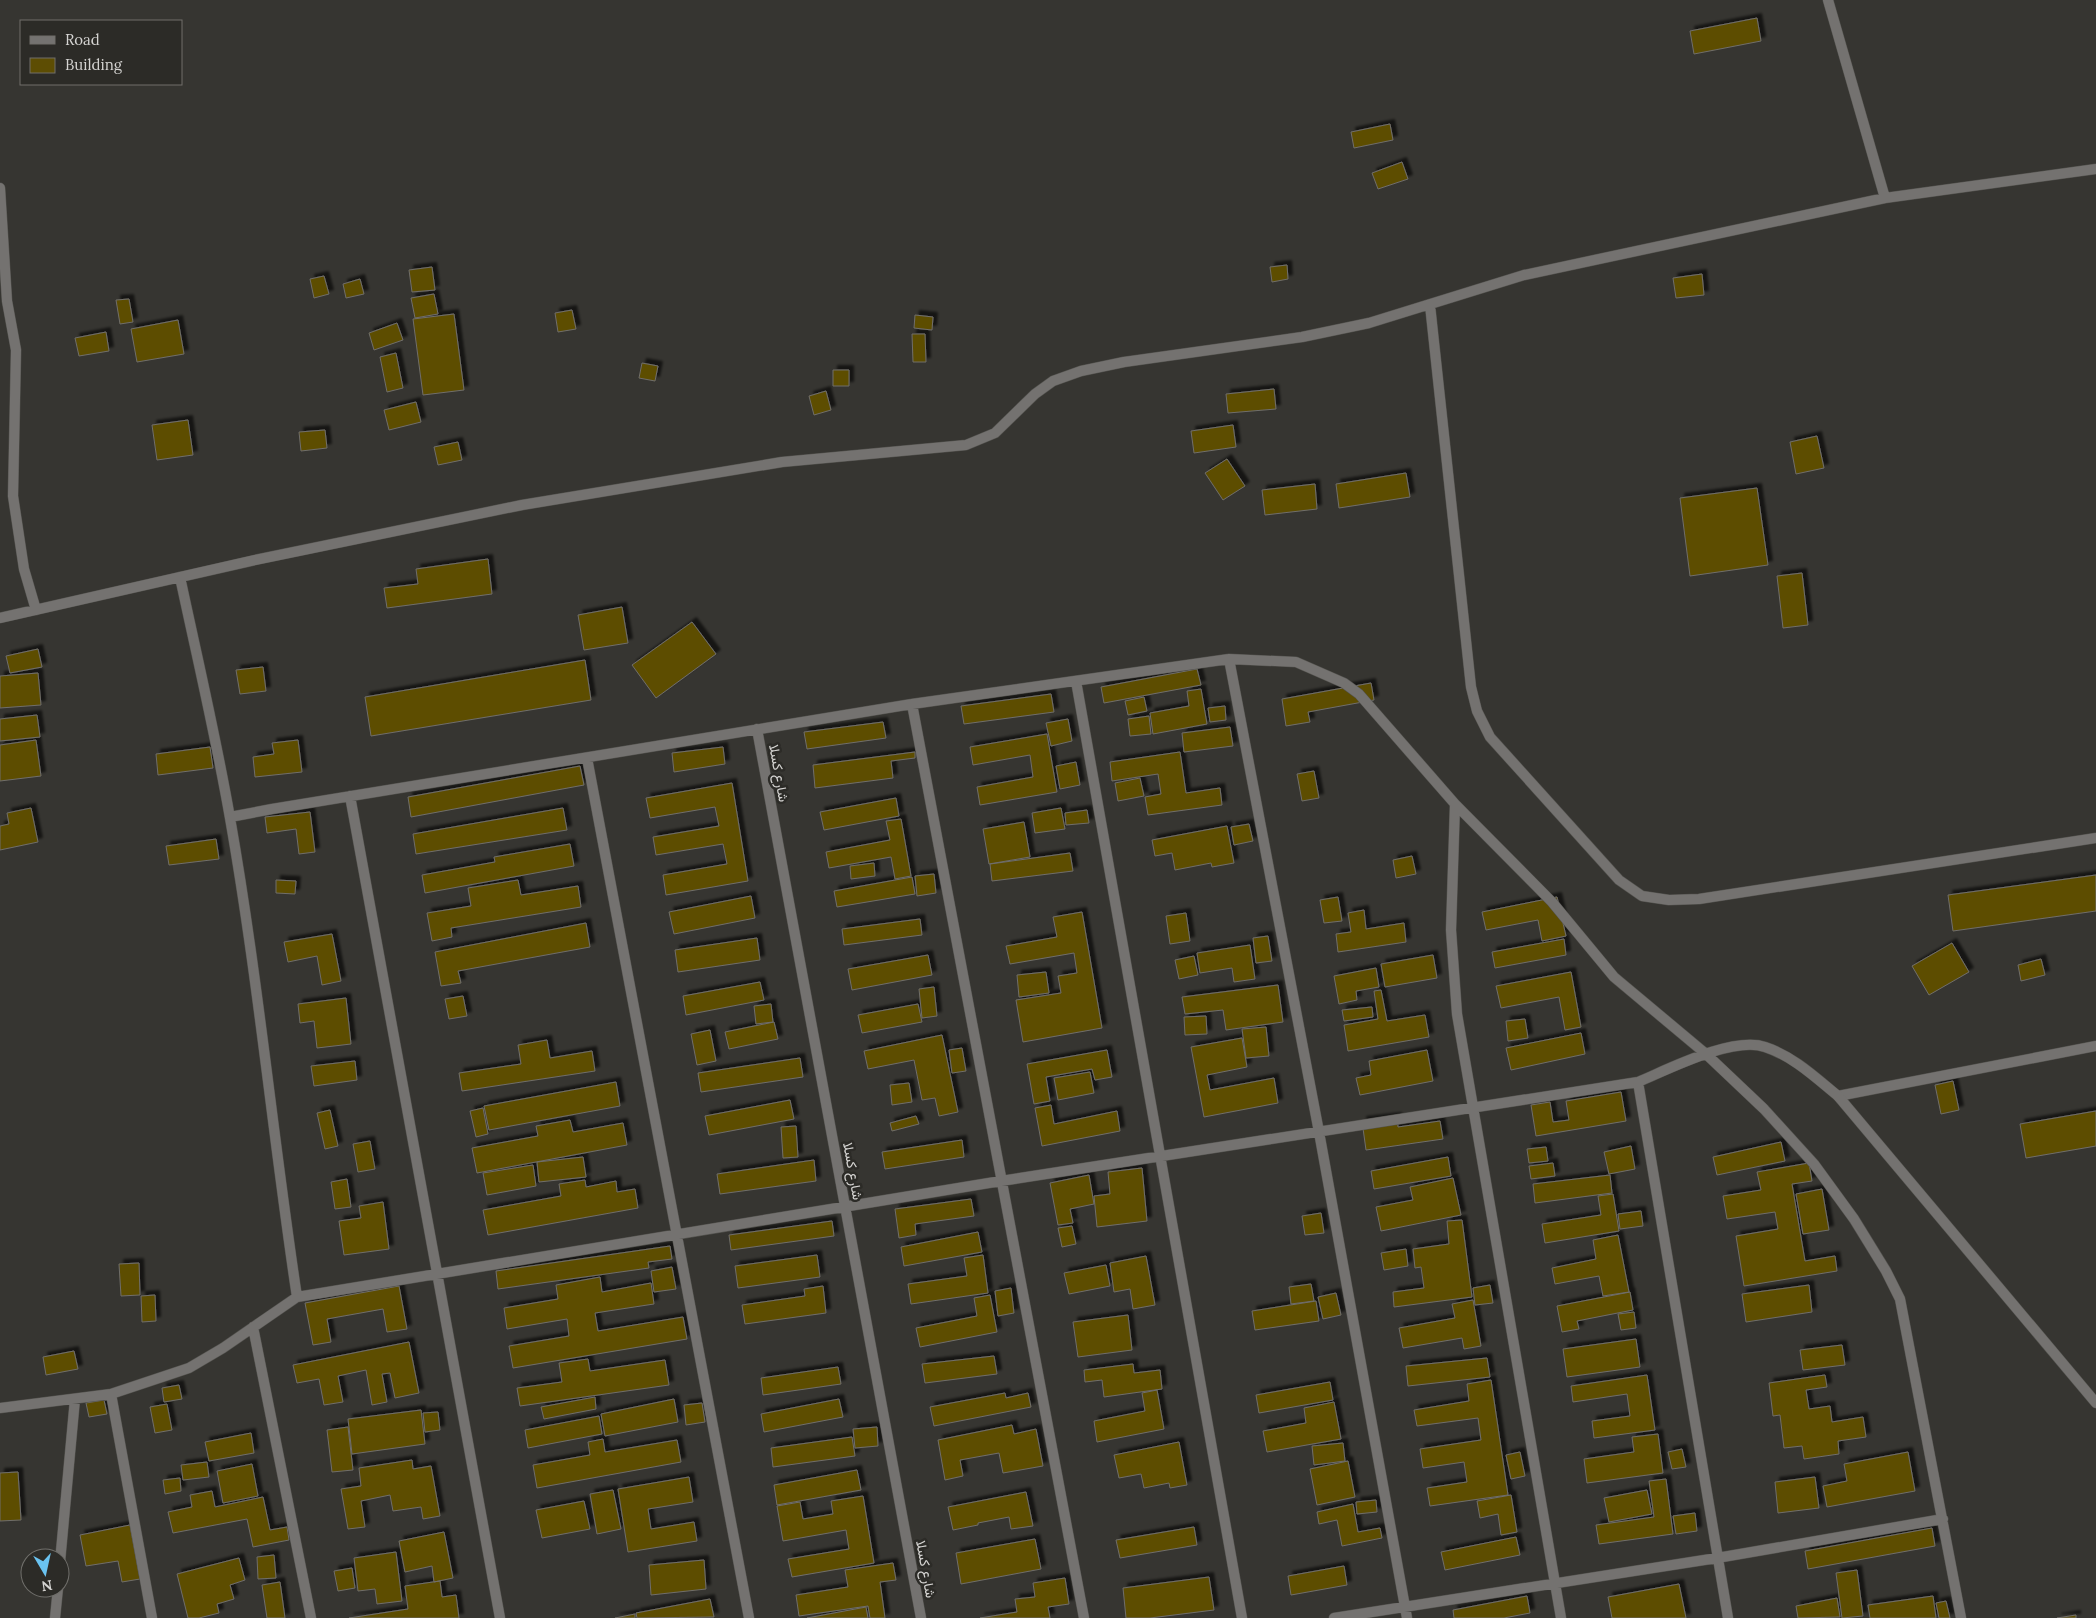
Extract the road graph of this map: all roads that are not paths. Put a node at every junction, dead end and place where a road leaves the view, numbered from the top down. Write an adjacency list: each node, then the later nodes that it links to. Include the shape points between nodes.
1 (1828, 0): 4 (street)
2 (2096, 169): 4 (street)
3 (0, 188): 7 (street, via 7,300 16,350 13,496 24,569)
4 (1885, 198): 5 (street, via 1524,274)
5 (1430, 304): 6 (street, via 1368,323 1302,337 1081,371 1053,381 995,433 966,445 782,462 522,505); 17 (street, via 1471,687 1478,711 1490,737 1619,880 1642,896 1668,900 1699,899)
6 (180, 576): 7 (street); 16 (street)
7 (36, 610): 8 (street)
8 (0, 618)
9 (1229, 659): 10 (street); 15 (street, via 1296,662 1344,683 1372,707); 23 (street)
10 (1076, 681): 11 (street); 24 (street)
11 (912, 704): 12 (street); 25 (street)
12 (757, 729): 13 (street); 26 (street, شارع كسلا)
13 (588, 758): 14 (street); 27 (street)
14 (350, 796): 16 (street); 28 (street)
15 (1454, 804): 19 (street, via 1552,902 1614,978); 22 (street, via 1451,930 1457,1014)
16 (230, 817): 29 (street)
17 (2096, 838)
18 (2096, 1046): 21 (street)
19 (1706, 1054): 20 (street); 21 (street, via 1745,1044 1764,1046 1786,1056); 36 (street, via 1764,1109 1814,1164 1854,1219 1894,1286 1900,1299)
20 (1638, 1082): 22 (street); 38 (street)
21 (1838, 1096): 34 (street)
22 (1474, 1107): 23 (street); 39 (street)
23 (1319, 1132): 24 (street); 41 (street)
24 (1160, 1156): 25 (street); 49 (street)
25 (1001, 1181): 26 (street); 48 (street)
26 (846, 1208): 27 (street); 47 (street, شارع كسلا)
27 (677, 1234): 28 (street); 46 (street)
28 (437, 1274): 29 (street); 45 (street)
29 (296, 1297): 30 (street)
30 (253, 1327): 31 (street, via 190,1368); 44 (street)
31 (111, 1394): 32 (street); 43 (street)
32 (75, 1399): 35 (street); 37 (street)
33 (0, 1401): 35 (street)
34 (2096, 1403)
35 (0, 1408)
36 (1943, 1519): 38 (street); 53 (street)
37 (61, 1548)
38 (1717, 1558): 39 (street); 52 (street)
39 (1555, 1584): 41 (street); 51 (street)
40 (57, 1598): 42 (street)
41 (1406, 1613): 50 (street)
42 (55, 1618)
43 (152, 1618)
44 (311, 1618)
45 (500, 1618)
46 (749, 1618)
47 (921, 1618)
48 (1084, 1618)
49 (1242, 1618)
50 (1334, 1618)
51 (1562, 1618)
52 (1728, 1618)
53 (1961, 1618)

